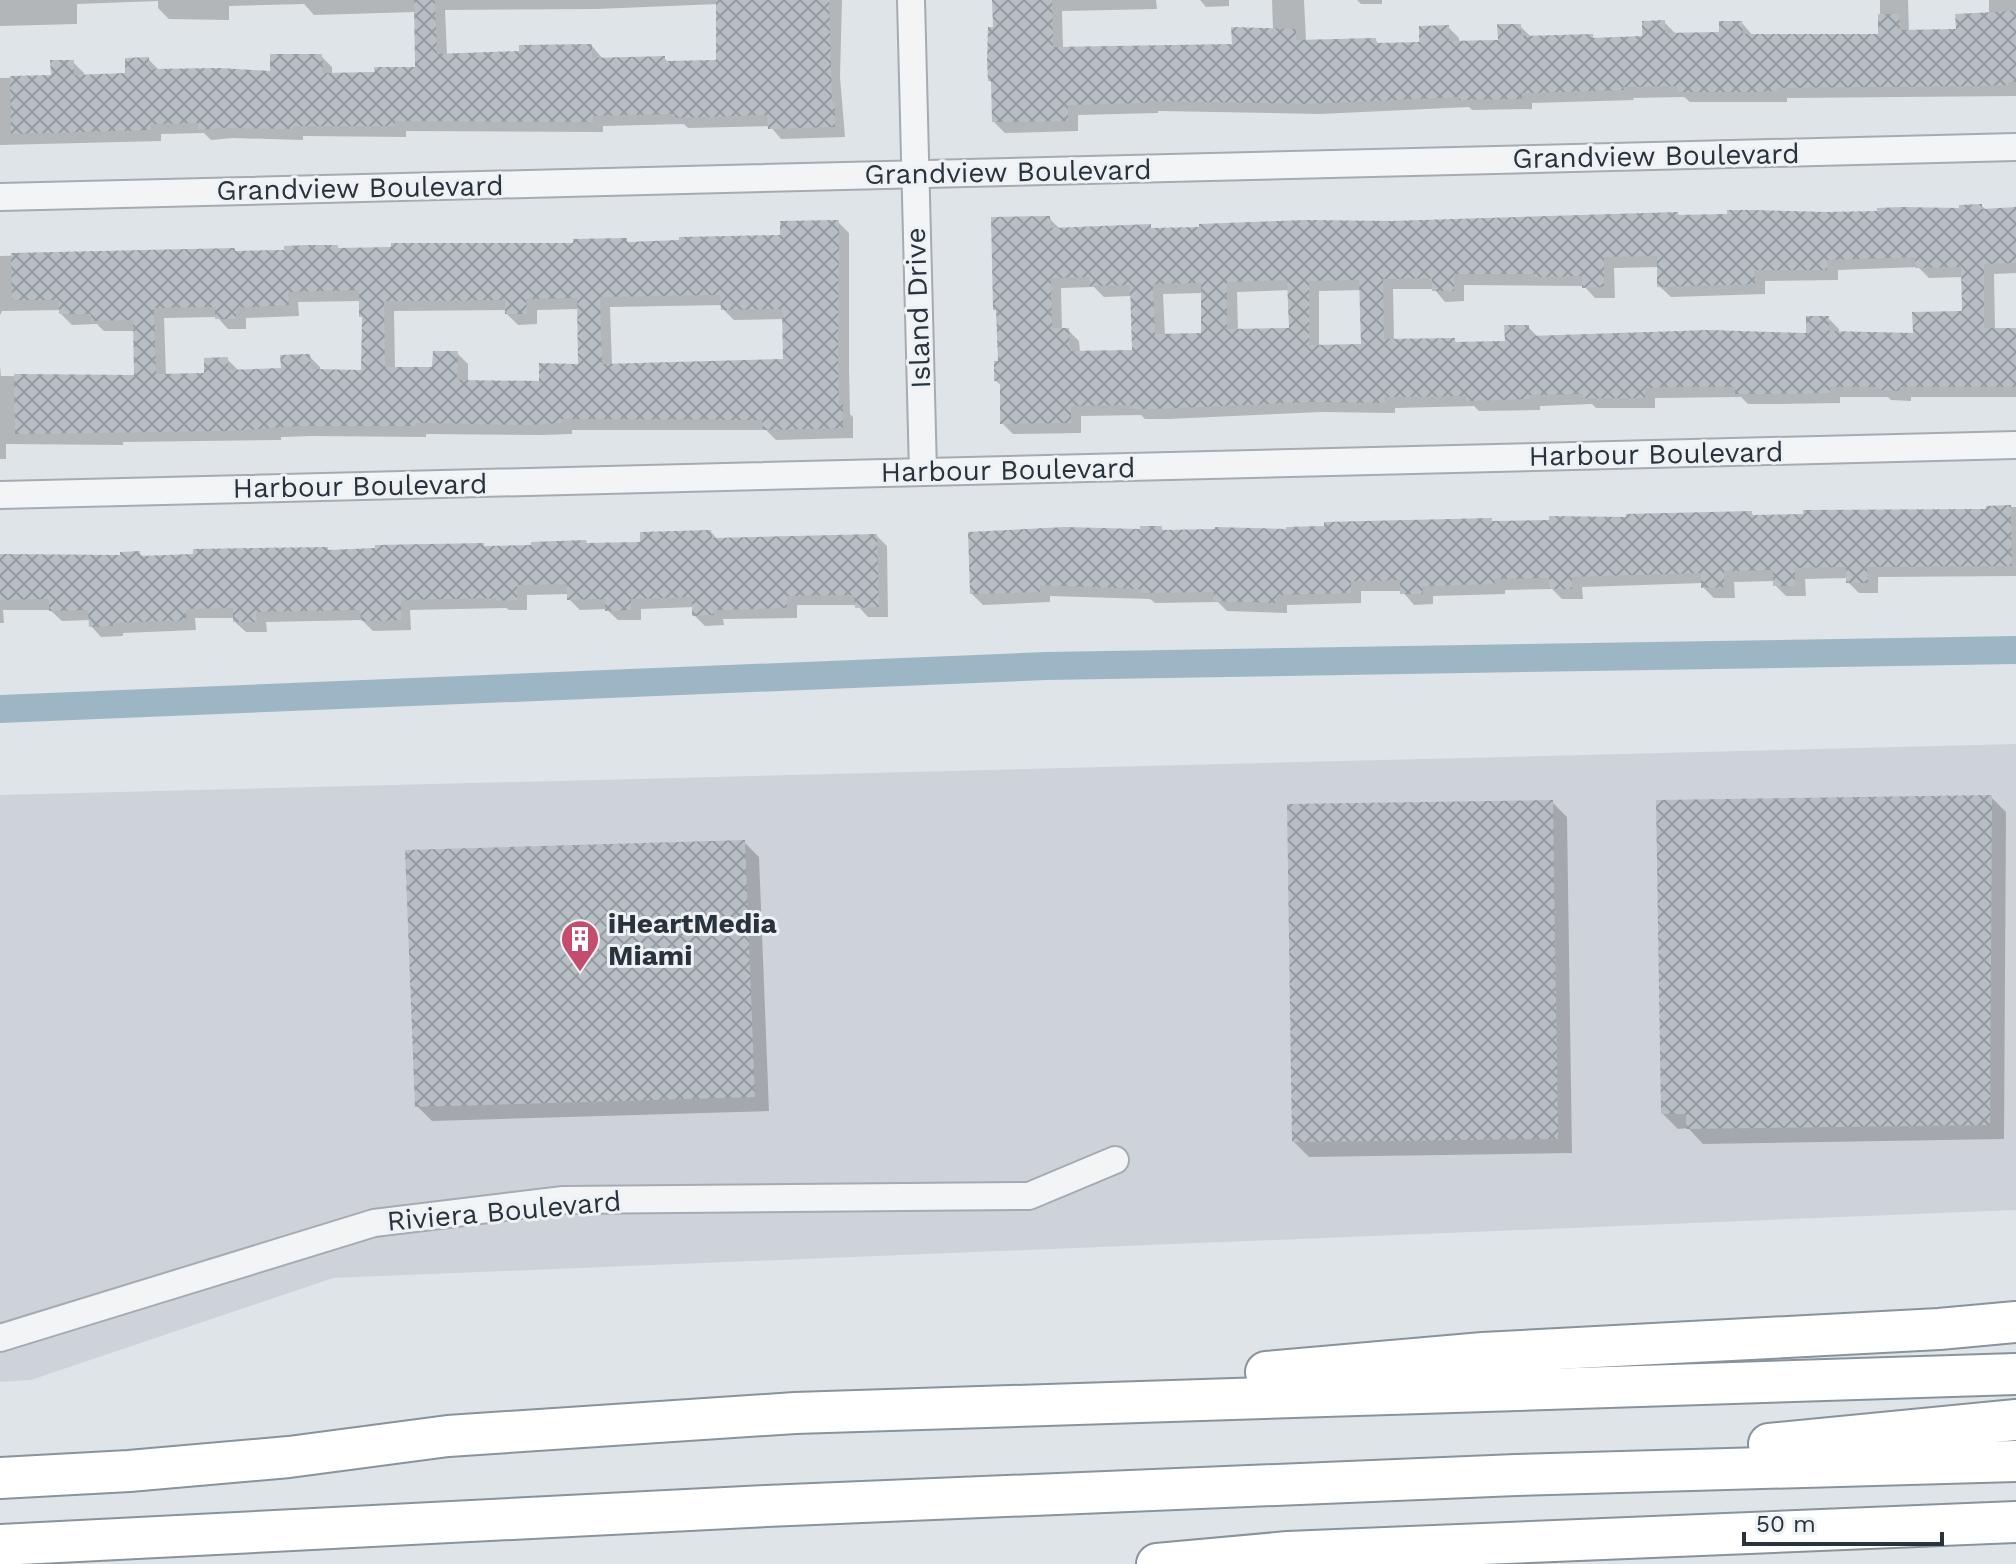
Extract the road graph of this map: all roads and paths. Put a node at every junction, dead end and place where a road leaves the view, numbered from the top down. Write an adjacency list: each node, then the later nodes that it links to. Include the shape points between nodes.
1 (911, 0): 3 (street, Island Drive)
2 (2016, 147): 3 (street, Grandview Boulevard)
3 (915, 175): 4 (street, Grandview Boulevard); 6 (street, Island Drive)
4 (0, 197)
5 (2016, 445): 6 (street, Harbour Boulevard)
6 (923, 472): 7 (street, Harbour Boulevard)
7 (0, 495)
8 (1115, 1160): 10 (street, Riviera Boulevard, via 1029,1196 563,1200 374,1223)
9 (2016, 1322): 12 (highway, via 1483,1353)
10 (0, 1338)
11 (2016, 1374): 12 (highway)
12 (795, 1413): 16 (highway, via 448,1436 289,1457)
13 (2016, 1420): 15 (highway, via 1733,1447 1632,1450)
14 (2016, 1461): 15 (highway)
15 (1516, 1475): 18 (highway)
16 (0, 1478)
17 (2016, 1522): 19 (highway, via 1304,1551)
18 (0, 1545)
19 (1157, 1564)

